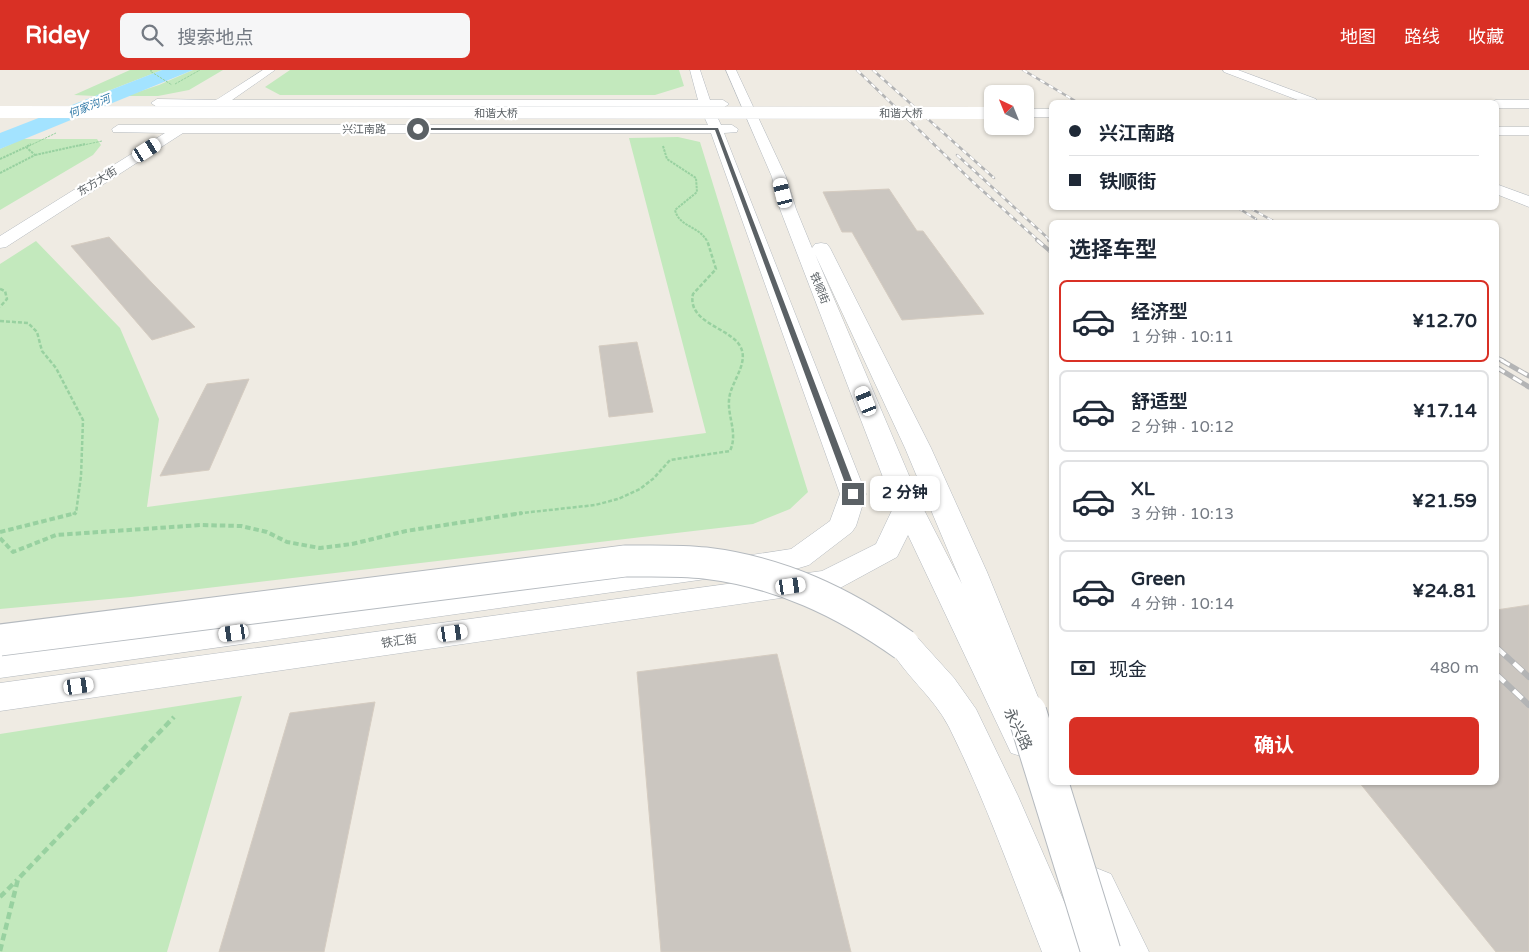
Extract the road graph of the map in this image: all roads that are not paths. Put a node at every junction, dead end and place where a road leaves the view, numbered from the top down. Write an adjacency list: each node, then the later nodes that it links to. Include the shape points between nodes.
1 (250, 70): 8 (main road)
2 (270, 70): 9 (main road, 东方大街)
3 (695, 70): 11 (main road)
4 (731, 70): 12 (main road, 铁顺街)
5 (1224, 72): 6 (main road); 7 (main road)
6 (1287, 100)
7 (1306, 100)
8 (196, 103): 9 (main road); 10 (main road); 29 (main road)
9 (218, 103): 11 (main road); 30 (main road, 东方大街)
10 (0, 104)
11 (705, 104): 12 (main road); 27 (main road)
12 (747, 104): 31 (main road, 铁顺街)
13 (1499, 104): 14 (main road)
14 (1529, 104)
15 (0, 112): 16 (main road, 和谐大桥, bridge)
16 (984, 113)
17 (1034, 113): 18 (main road)
18 (1049, 113)
19 (1499, 114): 20 (main road)
20 (1529, 114)
21 (0, 118): 22 (main road, 和谐大桥)
22 (984, 120)
23 (1034, 120): 24 (main road)
24 (1049, 120)
25 (1499, 120): 26 (main road)
26 (1529, 120)
27 (716, 128): 30 (main road, 兴江南路); 31 (main road, 兴江南路); 43 (main road, via 853,494 842,526 800,558)
28 (113, 129): 29 (main road, 兴江南路)
29 (154, 129): 30 (main road, 兴江南路); 34 (main road)
30 (180, 129): 40 (main road, 东方大街)
31 (758, 129): 35 (main road, 铁顺街)
32 (1499, 131): 33 (main road)
33 (1529, 131)
34 (129, 144)
35 (779, 177): 41 (main road, 铁顺街, via 788,209); 45 (main road, bridge, via 823,252 918,448 1027,713)
36 (1499, 178): 38 (main road)
37 (1499, 189): 39 (main road)
38 (1529, 191)
39 (1529, 202)
40 (0, 243)
41 (908, 506): 44 (main road, 铁汇街, via 887,550 829,581); 49 (main road, 永兴路)
42 (0, 640): 47 (main road, bridge, via 625,561 706,563 776,577 826,596 877,625 904,645 942,687 963,719 999,796)
43 (0, 665)
44 (0, 697)
45 (1049, 784)
46 (1049, 785): 48 (main road, bridge)
47 (1064, 952)
48 (1101, 952)
49 (1127, 952)

